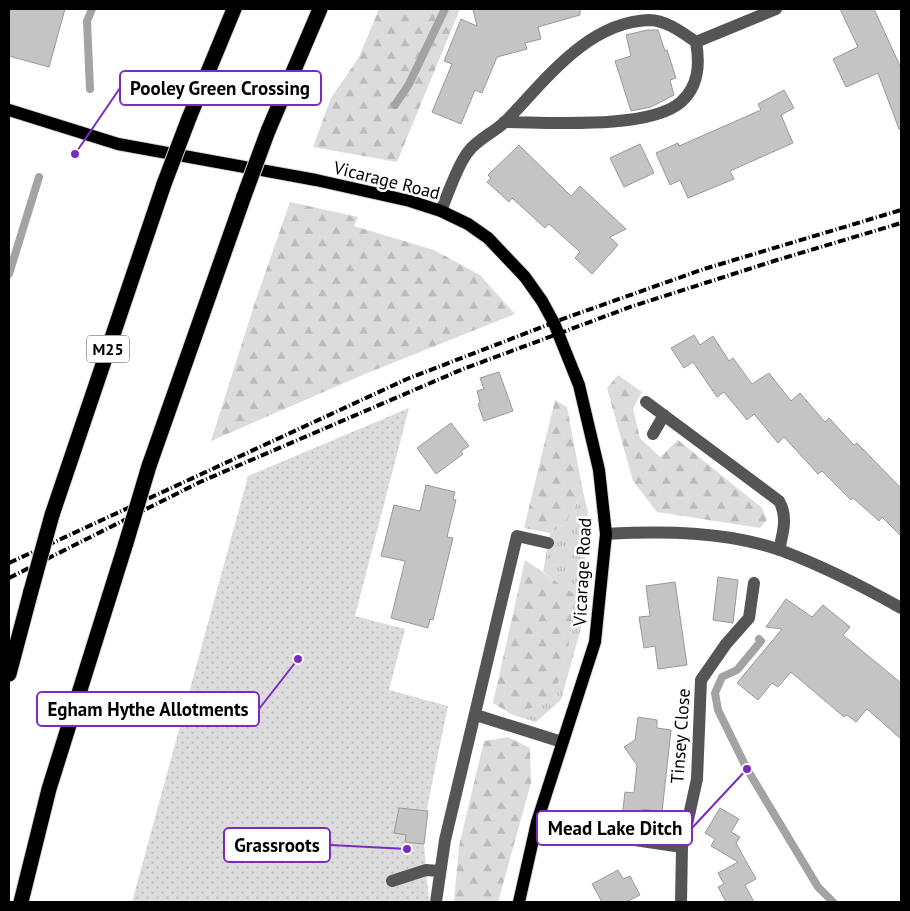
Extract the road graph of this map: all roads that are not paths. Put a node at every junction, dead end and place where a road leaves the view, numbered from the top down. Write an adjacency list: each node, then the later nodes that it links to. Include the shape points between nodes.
1 (234, 9): 16 (highway, M25, bridge, via 164,184 52,515)
2 (320, 9): 23 (highway, bridge, via 268,130 149,466 49,789)
3 (776, 9): 4 (street)
4 (696, 42): 6 (street, via 674,27 651,20 619,24 586,42); 6 (street, via 700,64 692,87 681,102 662,113 633,120)
5 (9, 110): 7 (main road, Vicarage Road, via 118,144 316,180)
6 (504, 122): 7 (street, via 468,152)
7 (441, 211): 11 (main road, Vicarage Road, via 488,238 525,277 554,323 579,385 599,470)
8 (646, 402): 9 (street)
9 (664, 415): 10 (street); 13 (street, via 779,501 784,518)
10 (653, 434)
11 (606, 534): 13 (street, via 696,533); 18 (main road, Vicarage Road, via 595,642)
12 (548, 543): 17 (street, Vicarage Road, via 517,536)
13 (780, 550): 15 (street)
14 (754, 583): 20 (street, Tinsey Close, via 749,618 701,680 697,778)
15 (899, 602)
16 (9, 674)
17 (476, 715): 18 (street); 21 (street, Vicarage Road, via 446,831)
18 (562, 742): 19 (main road, Vicarage Road)
19 (537, 822): 20 (street, via 567,830); 25 (main road, Vicarage Road)
20 (682, 847): 26 (street, Tinsey Close)
21 (440, 870): 22 (street, via 426,870); 24 (street, Vicarage Road)
22 (392, 881)
23 (21, 902)
24 (436, 902)
25 (519, 902)
26 (681, 902)

